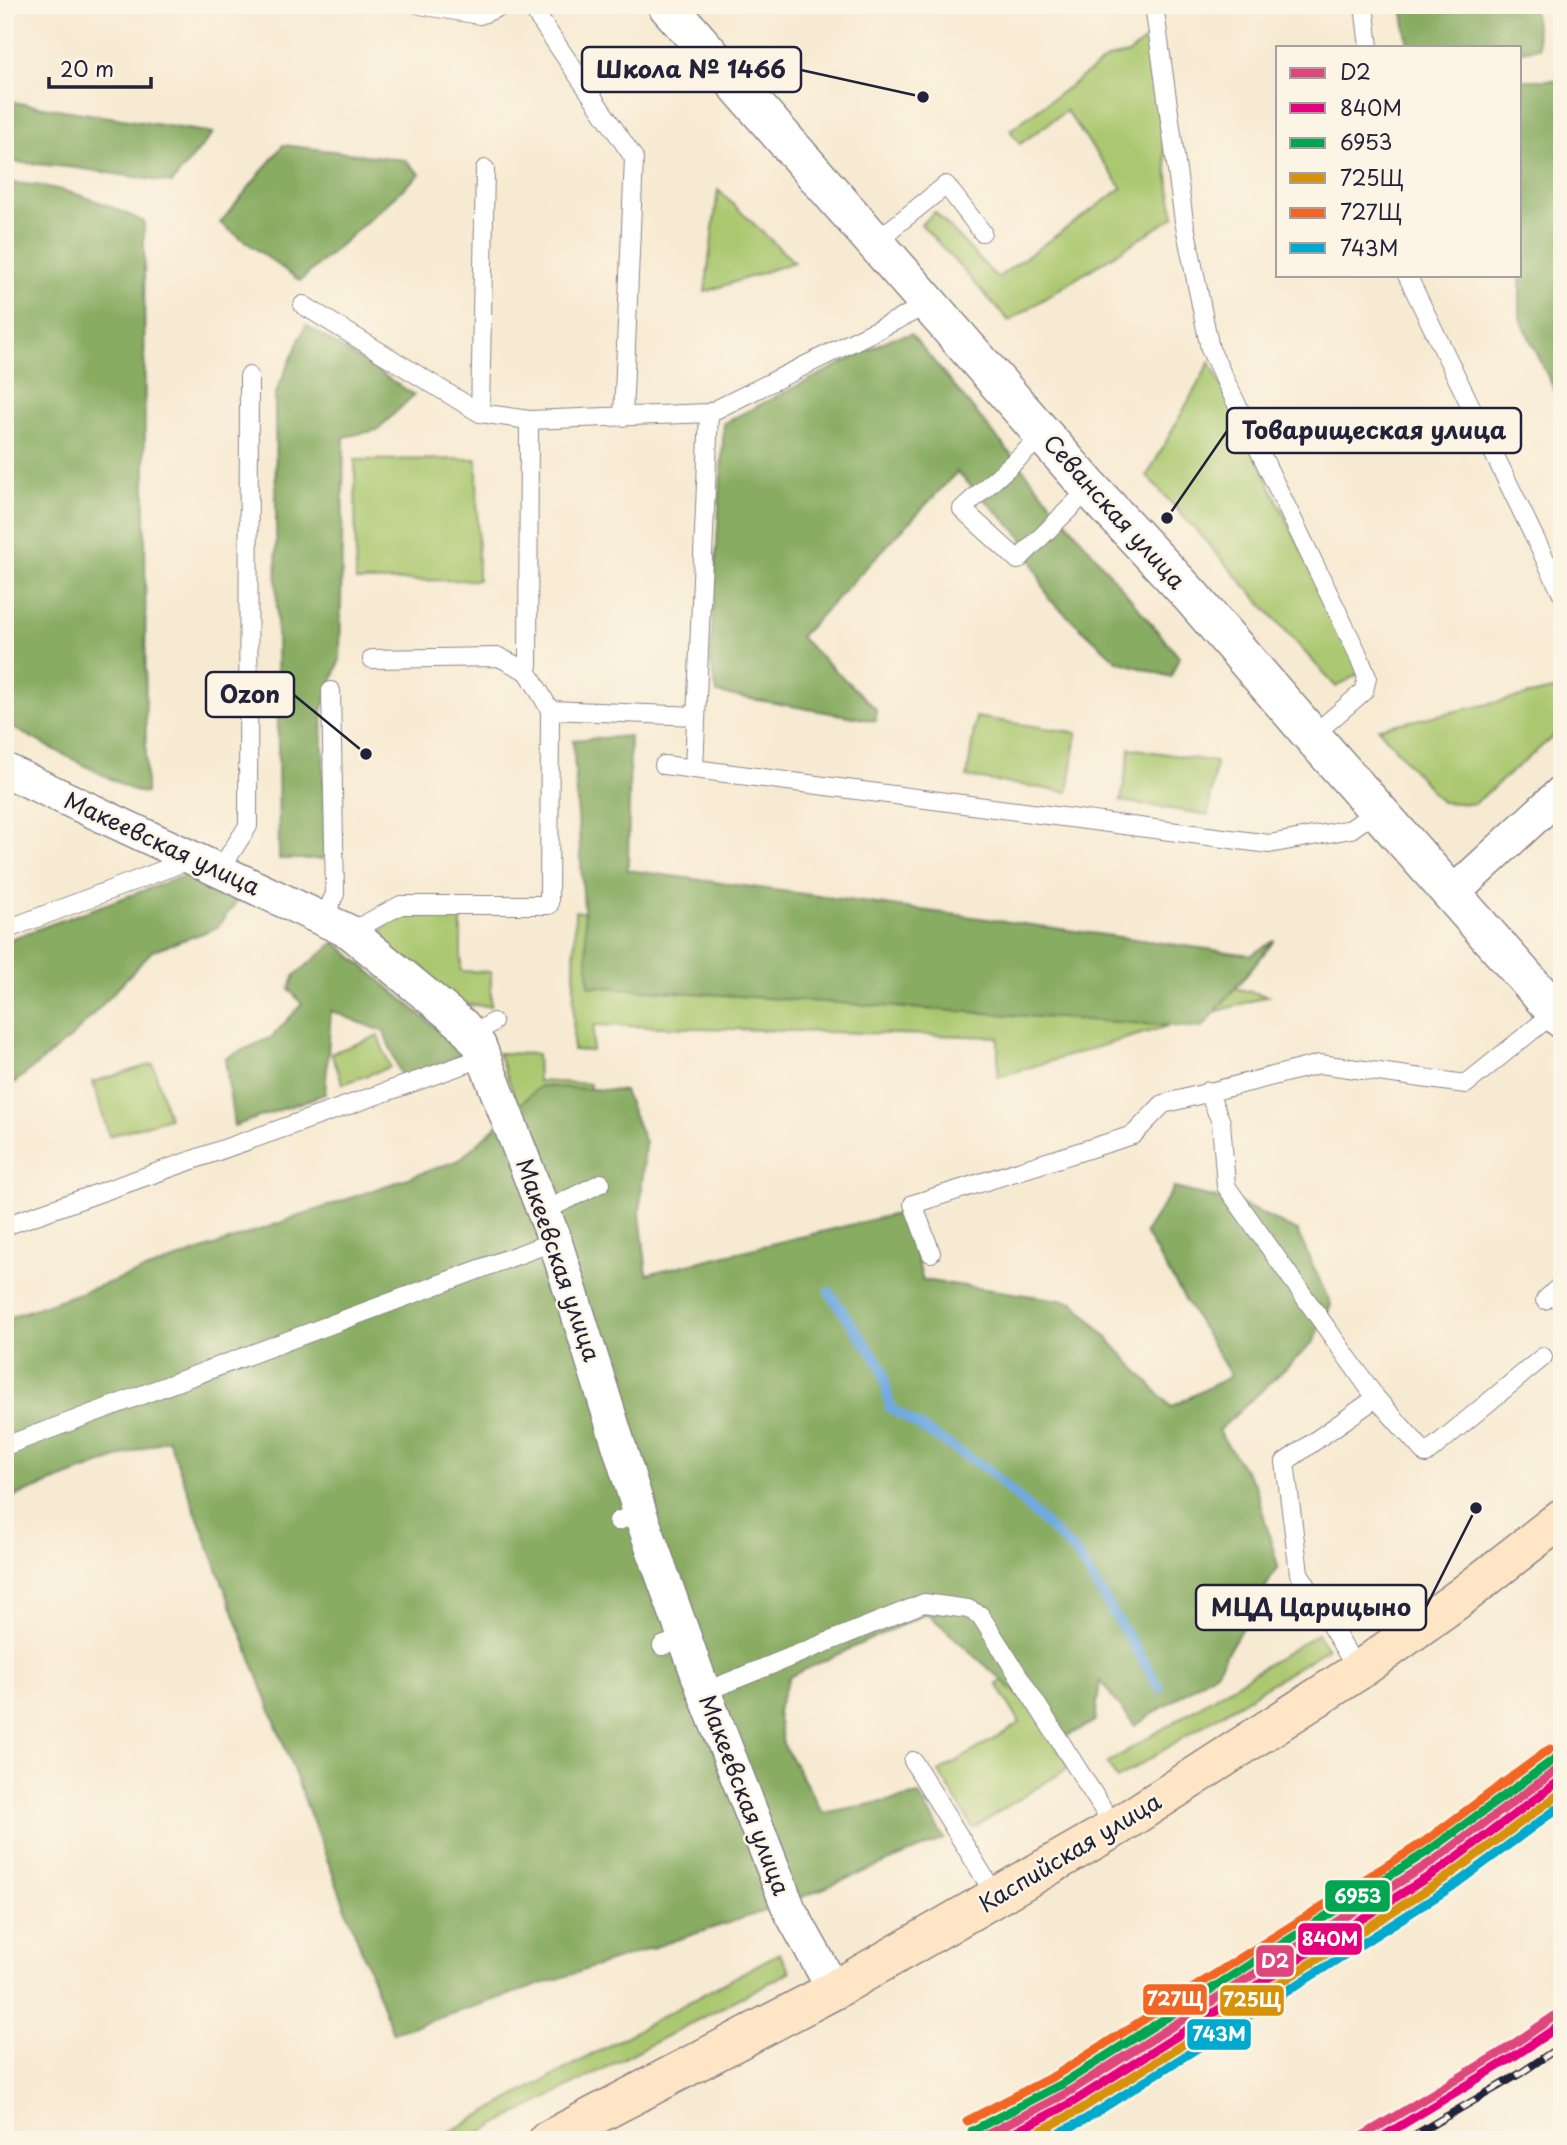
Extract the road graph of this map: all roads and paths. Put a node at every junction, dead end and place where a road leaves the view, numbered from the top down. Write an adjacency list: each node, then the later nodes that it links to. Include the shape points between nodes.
1 (420, 5): 2 (lane, via 480,15)
2 (504, 5)
3 (530, 5): 17 (lane, via 634,158)
4 (667, 5): 10 (street, Севанская улица)
5 (1154, 5): 27 (lane, via 1184,221 1210,349 1367,677 1364,691)
6 (1364, 5): 7 (lane)
7 (1369, 46)
8 (485, 169): 15 (lane)
9 (982, 232): 10 (lane, via 946,185)
10 (875, 242): 12 (street, Севанская улица)
11 (1406, 276): 21 (lane)
12 (929, 304): 16 (lane); 19 (street, Севанская улица)
13 (303, 305): 15 (lane, via 419,365)
14 (249, 376): 33 (lane, via 248,827)
15 (480, 413): 18 (lane)
16 (709, 413): 17 (lane); 26 (lane)
17 (623, 417): 18 (lane)
18 (529, 420): 23 (lane)
19 (1044, 435): 20 (street, Севанская улица); 20 (lane, via 962,509 1018,560)
20 (1090, 488): 27 (street, Севанская улица)
21 (1562, 594)
22 (372, 659): 23 (lane, via 499,657)
23 (528, 671): 25 (lane)
24 (331, 691): 35 (lane)
25 (550, 710): 26 (lane); 35 (lane, via 550,905 401,905)
26 (696, 716): 29 (lane)
27 (1312, 737): 32 (street, Севанская улица)
28 (664, 765): 29 (lane)
29 (694, 769): 32 (lane, via 1269,844 1351,829)
30 (5, 770): 33 (street, Макеевская улица)
31 (1562, 792): 34 (street)
32 (1378, 810): 34 (street, Севанская улица)
33 (206, 865): 35 (street, Макеевская улица); 36 (lane)
34 (1452, 894): 37 (street, Севанская улица)
35 (336, 926): 38 (street, Макеевская улица)
36 (5, 930)
37 (1558, 1015): 39 (lane, via 1466,1084 1320,1064)
38 (483, 1038): 41 (lane); 42 (street, Макеевская улица)
39 (1208, 1091): 43 (lane, via 1163,1104 1133,1135 913,1204); 47 (lane, via 1221,1122 1226,1186)
40 (601, 1183): 42 (lane)
41 (5, 1226)
42 (549, 1226): 48 (lane); 51 (street, Макеевская улица, via 629,1517 673,1642)
43 (931, 1252)
44 (1562, 1284): 45 (lane)
45 (1545, 1300)
46 (1543, 1357): 47 (lane, via 1426,1454)
47 (1376, 1398): 50 (lane, via 1285,1462 1299,1573)
48 (5, 1446)
49 (1562, 1518): 50 (main road, Каспийская улица)
50 (1358, 1671): 53 (main road, Каспийская улица)
51 (704, 1692): 53 (lane, via 924,1603 968,1609 980,1615); 55 (street, Макеевская улица, via 789,1909)
52 (913, 1761): 54 (lane)
53 (1115, 1828): 54 (main road, Каспийская улица)
54 (997, 1898): 55 (main road, Каспийская улица)
55 (834, 1990): 56 (main road, Каспийская улица)
56 (548, 2140)

